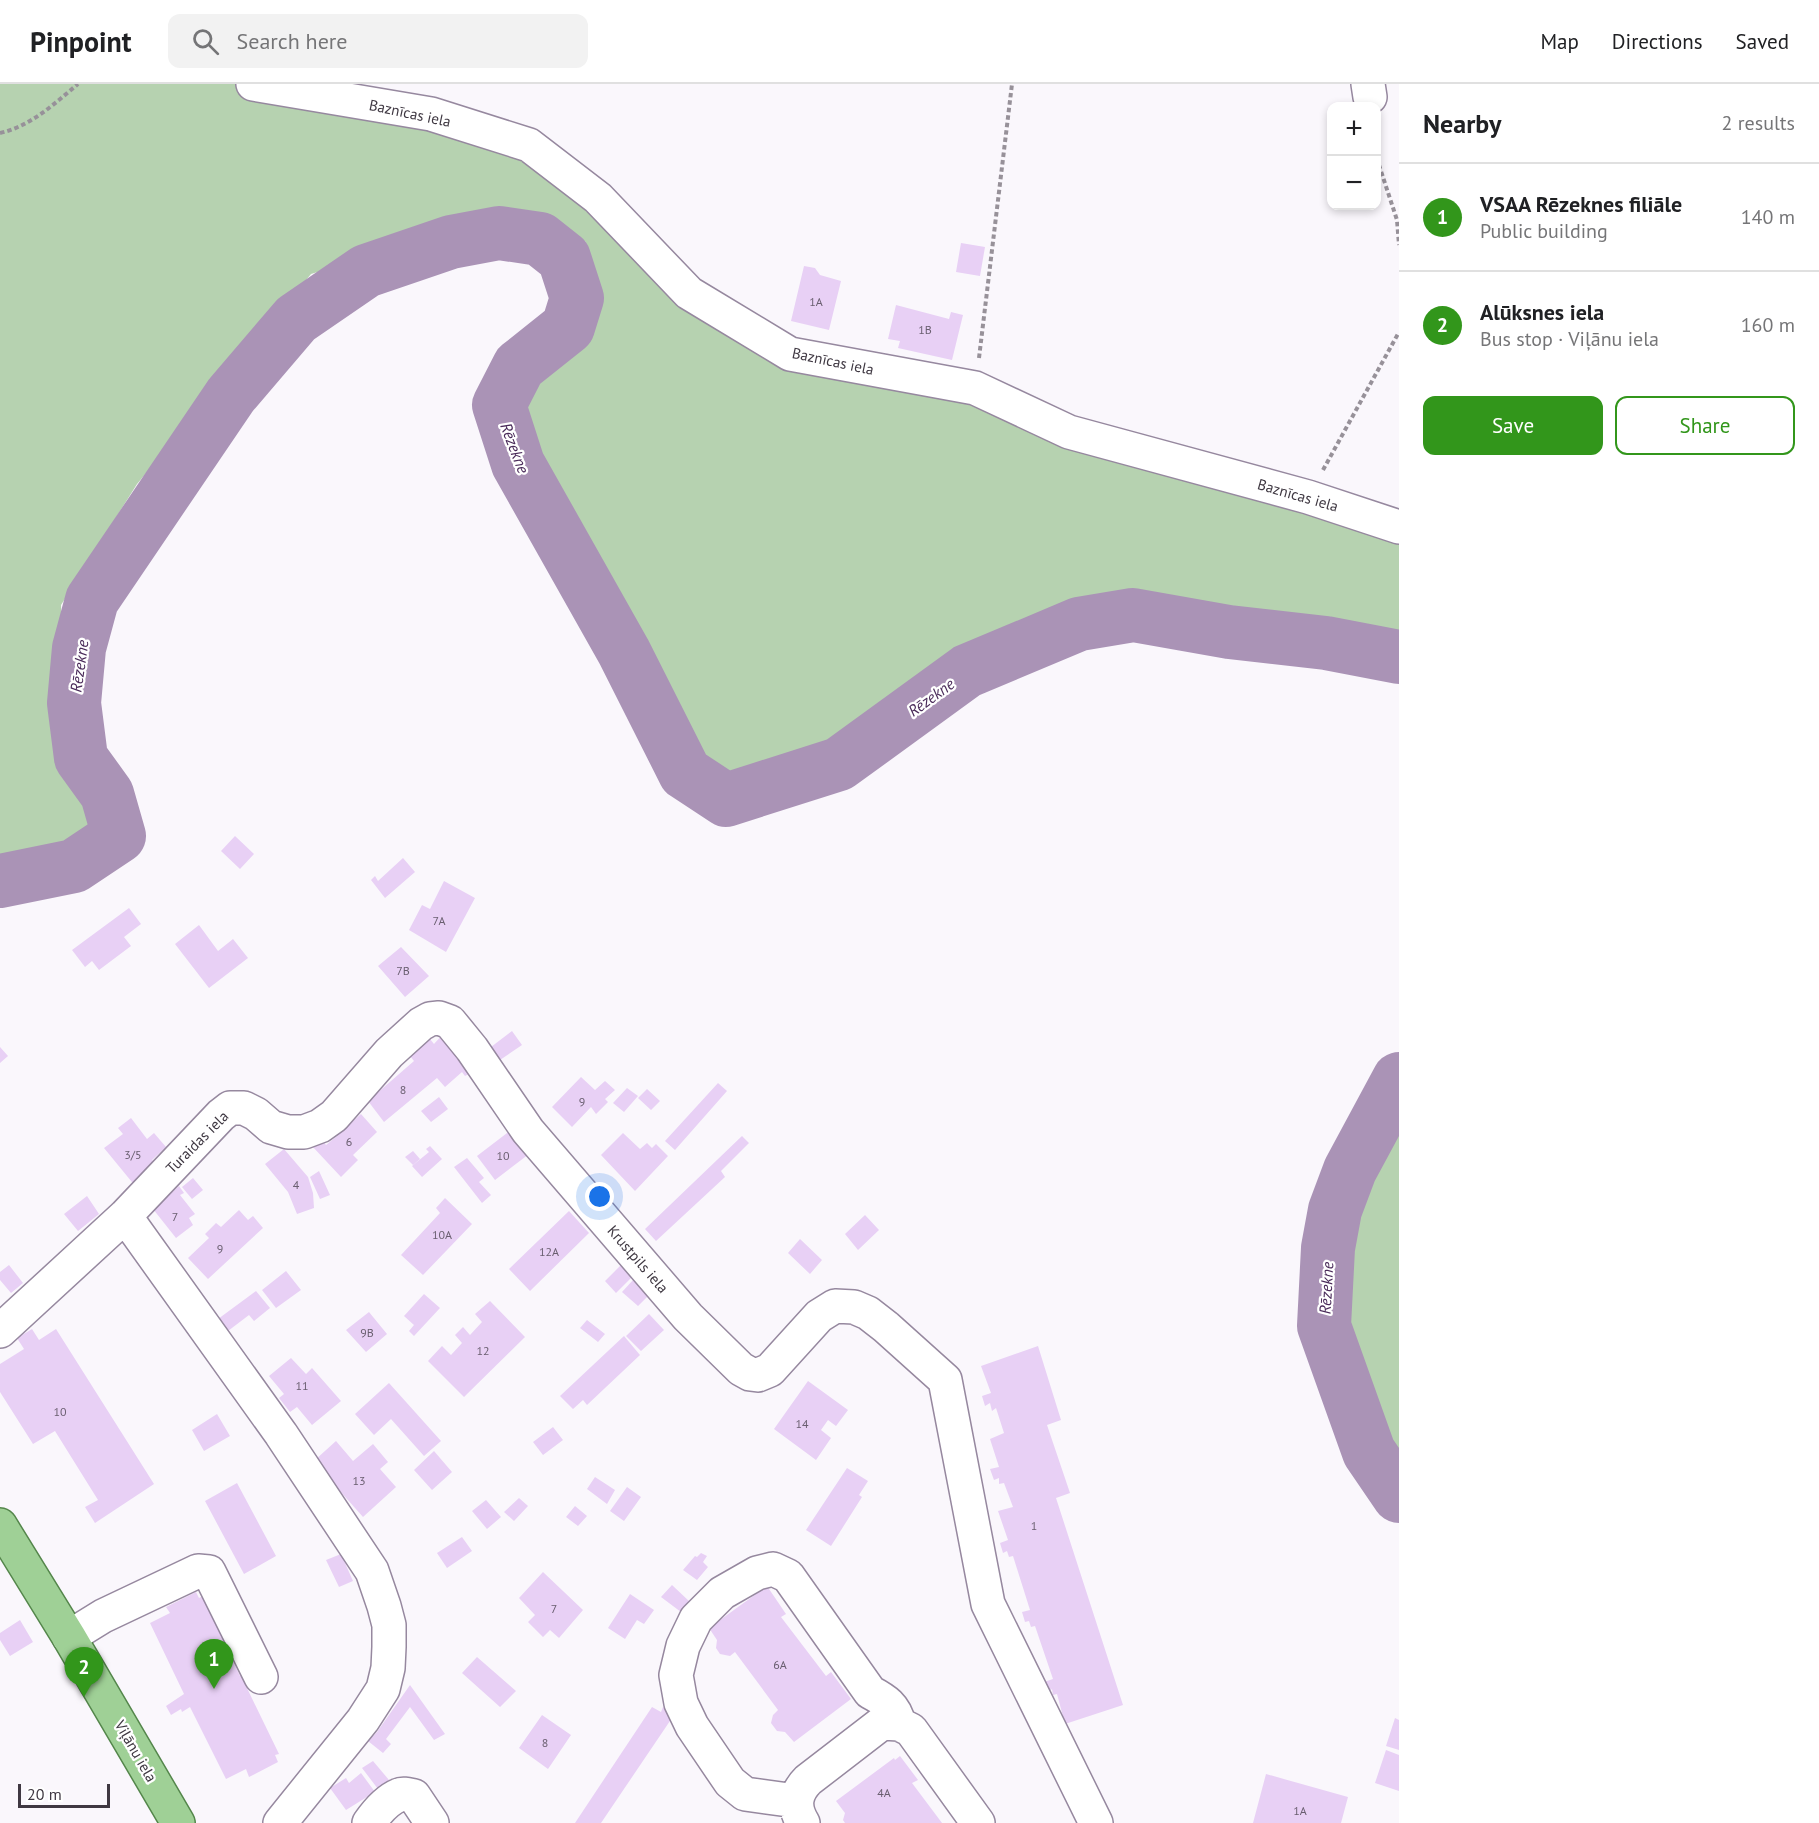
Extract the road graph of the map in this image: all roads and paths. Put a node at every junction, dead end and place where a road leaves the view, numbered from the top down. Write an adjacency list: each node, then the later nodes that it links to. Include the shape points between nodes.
1 (78, 84): 4 (path, via 42,115)
2 (253, 84): 8 (street, Baznīcas iela, via 431,114 529,145 598,198 689,294 790,354)
3 (1012, 84): 8 (path)
4 (0, 133)
5 (1378, 156): 6 (path, via 1397,220)
6 (1399, 245)
7 (1399, 332): 9 (path)
8 (975, 388): 9 (street, Baznīcas iela, via 1069,432)
9 (1308, 497): 10 (street, Baznīcas iela)
10 (1399, 526)
11 (439, 1018): 12 (street, Turaidas iela, via 430,1019 409,1034 334,1116 320,1126 288,1132 271,1127 244,1108 230,1108); 24 (street, Krustpils iela, via 459,1031 528,1131 688,1317 741,1369 759,1375 770,1370 819,1317 835,1306 854,1307 877,1320 945,1380 988,1604)
12 (126, 1216): 13 (street, Turaidas iela); 20 (street, via 372,1571 384,1606 388,1668 383,1689 363,1720)
13 (0, 1332)
14 (0, 1525): 15 (main road, Viļānu iela)
15 (69, 1636): 16 (street, via 198,1571 209,1572); 19 (main road, Viļānu iela)
16 (261, 1677)
17 (899, 1724): 18 (street, via 882,1723 808,1780 799,1789); 18 (street, via 896,1711 870,1692 788,1576 773,1569 757,1573 722,1593 696,1619 683,1646 676,1675 681,1703 730,1782 745,1794); 23 (street, via 911,1730)
18 (800, 1812)
19 (178, 1823)
20 (280, 1823)
21 (369, 1823): 22 (street, via 376,1813 406,1794 414,1796)
22 (432, 1823)
23 (978, 1823)
24 (1096, 1823)

